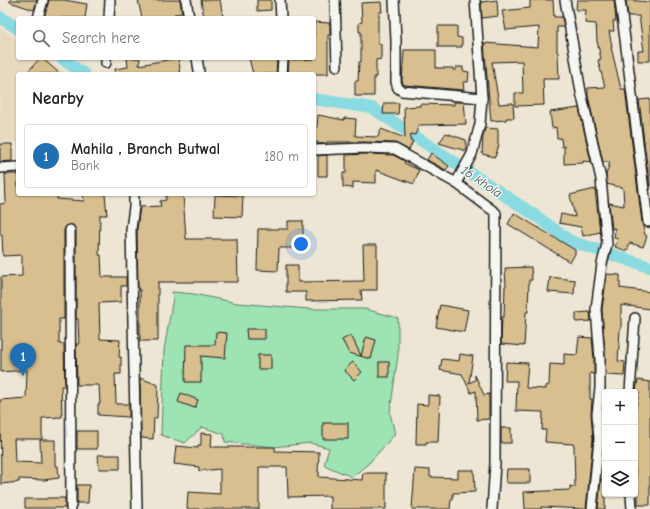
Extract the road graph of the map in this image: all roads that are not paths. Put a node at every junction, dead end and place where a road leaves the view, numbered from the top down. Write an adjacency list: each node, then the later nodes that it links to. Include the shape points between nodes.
1 (43, 0): 10 (street)
2 (110, 0): 11 (street)
3 (186, 0): 12 (street)
4 (280, 0): 13 (street)
5 (335, 0): 16 (street)
6 (394, 0): 19 (street, via 398,88 402,92)
7 (475, 0): 19 (street)
8 (565, 0): 33 (street, via 581,92 602,179 607,244 596,309 600,360 597,414 599,439)
9 (620, 0): 25 (street)
10 (39, 16)
11 (109, 16)
12 (189, 16)
13 (281, 16)
14 (197, 60): 17 (street)
15 (283, 60): 18 (street)
16 (337, 66)
17 (199, 71)
18 (282, 72)
19 (482, 98): 23 (street, via 480,124 472,154)
20 (316, 150): 23 (street, via 395,150)
21 (16, 167): 22 (street)
22 (0, 168)
23 (456, 184): 32 (street, via 496,213 495,463)
24 (134, 196): 31 (street, via 131,229)
25 (648, 222)
26 (70, 230): 30 (street)
27 (635, 318): 28 (street)
28 (630, 389)
29 (631, 497): 34 (street)
30 (71, 509)
31 (137, 509)
32 (492, 509)
33 (592, 509)
34 (632, 509)

